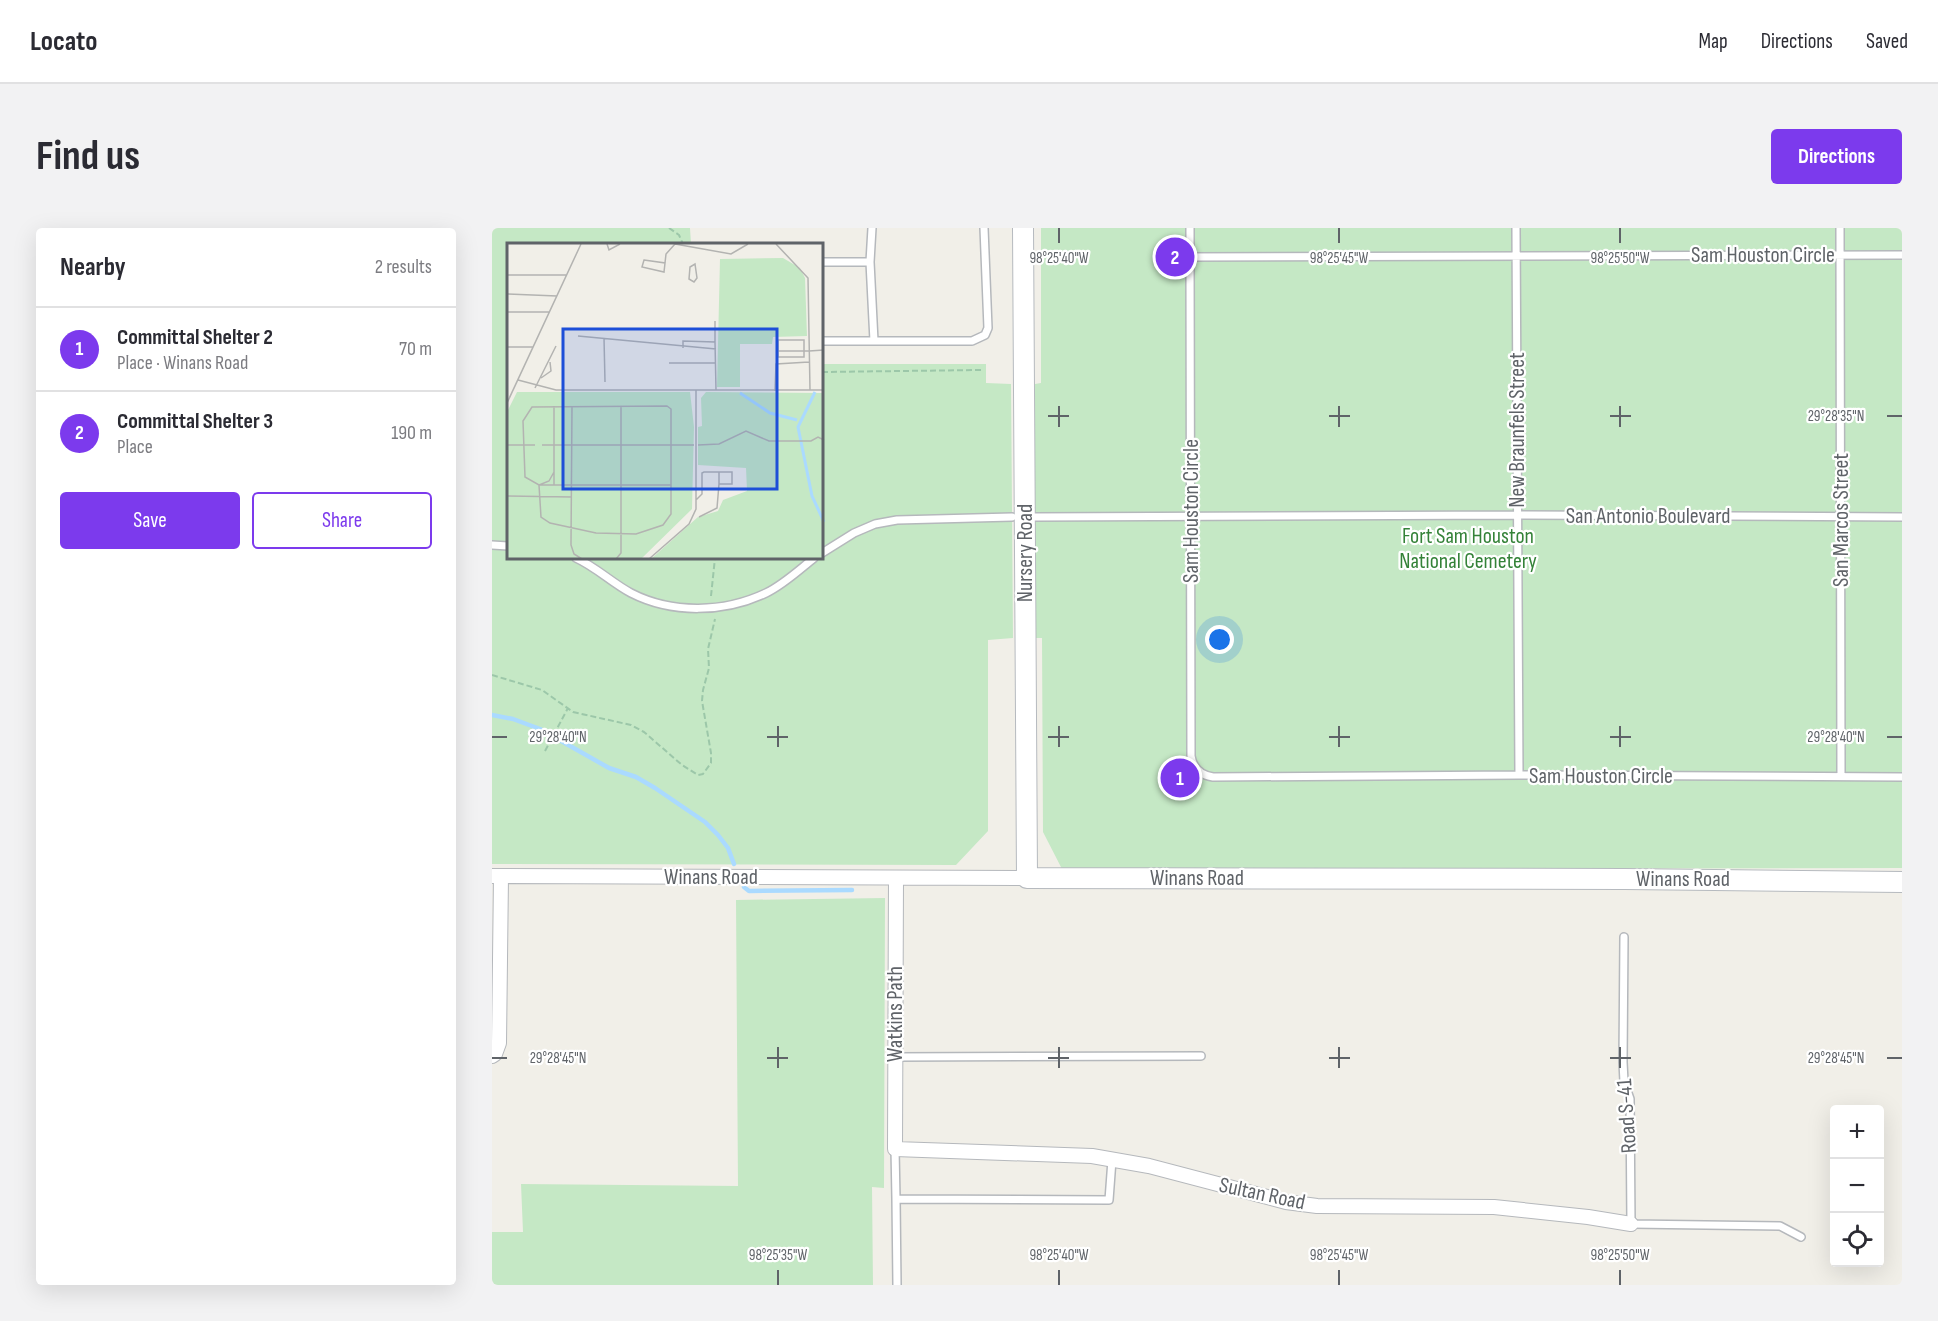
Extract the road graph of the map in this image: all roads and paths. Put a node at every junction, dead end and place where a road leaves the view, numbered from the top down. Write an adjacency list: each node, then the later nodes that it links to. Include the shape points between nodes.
1 (669, 228): 8 (path, via 679,234)
2 (872, 228): 14 (lane)
3 (984, 228): 16 (lane, via 988,328 985,335 972,341)
4 (1023, 228): 40 (street, Nursery Road)
5 (1190, 228): 12 (lane)
6 (1516, 228): 11 (lane, New Braunfels Street)
7 (1840, 228): 9 (lane, San Marcos Street)
8 (683, 243)
9 (1840, 255): 10 (lane, Sam Houston Circle); 11 (lane, Sam Houston Circle); 24 (lane, San Marcos Street)
10 (1902, 255)
11 (1516, 256): 12 (lane, Sam Houston Circle); 19 (lane, New Braunfels Street)
12 (1190, 257): 23 (lane, Sam Houston Circle)
13 (824, 262): 14 (lane)
14 (870, 262): 16 (lane)
15 (824, 341): 16 (lane)
16 (874, 341)
17 (981, 370): 18 (path)
18 (824, 372)
19 (1517, 515): 23 (lane, San Antonio Boulevard); 24 (lane, San Antonio Boulevard); 35 (lane, New Braunfels Street)
20 (1902, 517): 24 (lane, San Antonio Boulevard)
21 (1012, 518): 27 (lane, via 897,520 854,533)
22 (1035, 518): 23 (lane, San Antonio Boulevard)
23 (1191, 518): 35 (lane, Sam Houston Circle, via 1191,756 1198,771 1213,777)
24 (1841, 518): 36 (lane, San Marcos Street)
25 (492, 545): 26 (lane)
26 (507, 546)
27 (824, 552)
28 (579, 560): 31 (lane, via 633,595 677,607)
29 (715, 560): 31 (path)
30 (812, 560): 31 (lane, via 767,593)
31 (714, 608): 33 (path, via 702,701 711,763 703,774 691,772 631,725)
32 (492, 675): 33 (path, via 542,690)
33 (568, 708): 34 (path)
34 (545, 751)
35 (1519, 775): 36 (lane, Sam Houston Circle)
36 (1841, 776): 37 (lane, Sam Houston Circle)
37 (1902, 777)
38 (497, 876): 39 (street, Winans Road); 43 (street, via 499,1043)
39 (896, 878): 40 (street, Winans Road); 45 (street, Watkins Path)
40 (1027, 878): 41 (street, Winans Road)
41 (1902, 882)
42 (1624, 937): 49 (lane, Road S-41, via 1623,1062 1630,1099)
43 (492, 1056)
44 (1201, 1056): 45 (lane)
45 (895, 1057): 46 (street, Watkins Path)
46 (895, 1149): 47 (street, Sultan Road); 48 (lane)
47 (1112, 1160): 48 (lane, via 1109,1200); 49 (street, Sultan Road, via 1307,1205 1494,1207)
48 (896, 1198): 51 (lane)
49 (1631, 1224): 50 (lane, via 1780,1226)
50 (1801, 1237)
51 (897, 1285)

